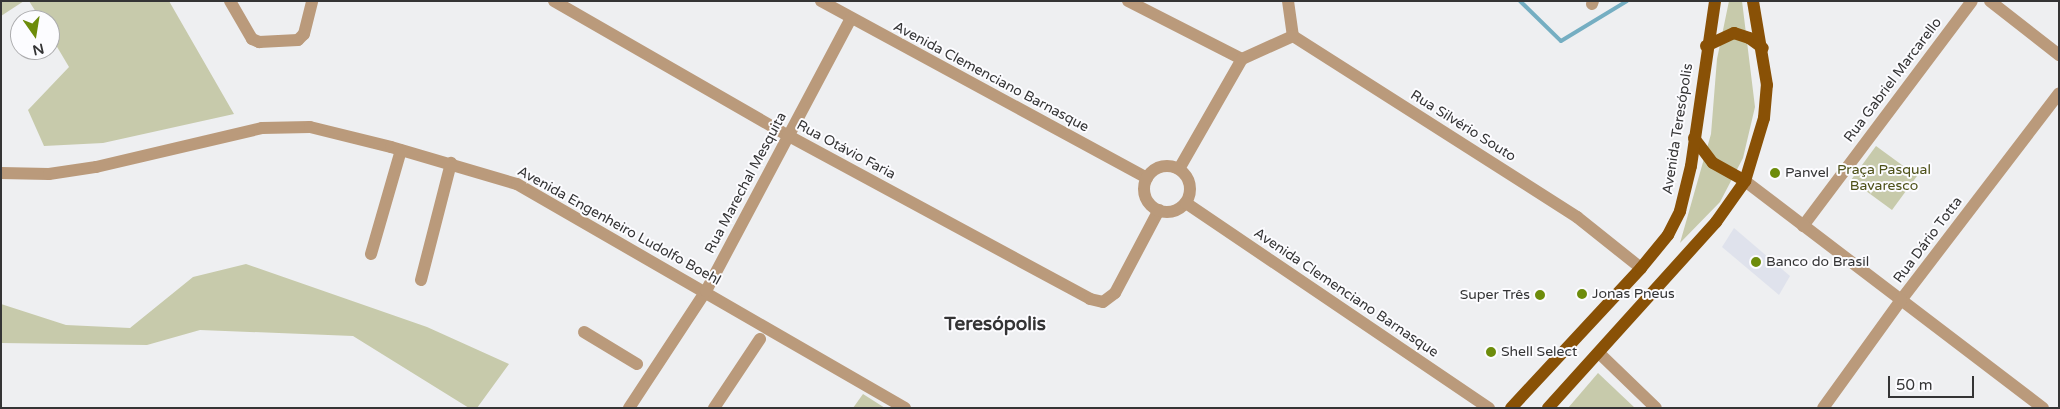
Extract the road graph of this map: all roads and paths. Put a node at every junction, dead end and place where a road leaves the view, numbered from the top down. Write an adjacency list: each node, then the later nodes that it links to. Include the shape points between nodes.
1 (230, 1): 2 (street, via 252,39 259,42 298,40 304,34)
2 (312, 1)
3 (554, 1): 18 (street, Rua Otávio Faria)
4 (821, 1): 11 (street, Avenida Clemenciano Barnasque)
5 (1128, 1): 16 (street)
6 (1288, 1): 12 (street)
7 (1715, 1): 13 (main road, Avenida Teresópolis)
8 (1753, 1): 14 (main road)
9 (1972, 1): 28 (street, Rua Gabriel Marcarello)
10 (1990, 1): 15 (street)
11 (851, 18): 18 (street, Rua Marechal Mesquita); 24 (street, Avenida Clemenciano Barnasque)
12 (1293, 36): 16 (street); 30 (street, Rua Silvério Souto, via 1577,217)
13 (1706, 46): 14 (main road, via 1734,33); 19 (main road, Avenida Teresópolis)
14 (1763, 48): 25 (main road, via 1767,85 1764,118)
15 (2059, 55)
16 (1242, 59): 22 (street)
17 (2059, 93): 33 (street, Rua Dário Totta)
18 (787, 135): 27 (street, Rua Otávio Faria, via 1090,299 1103,302 1114,292); 32 (street, Rua Marechal Mesquita)
19 (1694, 138): 25 (main road, via 1713,163); 30 (main road, Avenida Teresópolis, via 1680,211 1668,235)
20 (401, 150): 21 (street, Avenida Engenheiro Ludolfo Boehl); 23 (street, Avenida Engenheiro Ludolfo Boehl, via 310,127 262,128 96,167 49,174); 29 (street)
21 (451, 163): 31 (street); 32 (street, Avenida Engenheiro Ludolfo Boehl, via 517,184)
22 (1179, 169): 24 (street, via 1167,166 1155,169); 26 (street, via 1190,184)
23 (1, 173)
24 (1147, 178): 27 (street, via 1144,191 1149,203)
25 (1745, 181): 28 (street); 36 (main road, via 1716,222)
26 (1186, 203): 27 (street, via 1169,212); 41 (street, Avenida Clemenciano Barnasque)
27 (1159, 210)
28 (1803, 226): 33 (street)
29 (371, 254)
30 (1641, 268): 42 (main road, Avenida Teresópolis)
31 (422, 280)
32 (706, 291): 38 (street, Rua Marechal Mesquita); 40 (street, Avenida Engenheiro Ludolfo Boehl)
33 (1901, 300): 45 (street, Rua Dário Totta); 46 (street)
34 (584, 332): 37 (street)
35 (760, 339): 39 (street)
36 (1599, 353): 43 (main road); 44 (street)
37 (637, 364)
38 (628, 408)
39 (714, 408)
40 (905, 408)
41 (1489, 408)
42 (1511, 408)
43 (1548, 408)
44 (1656, 408)
45 (1823, 408)
46 (2043, 408)

